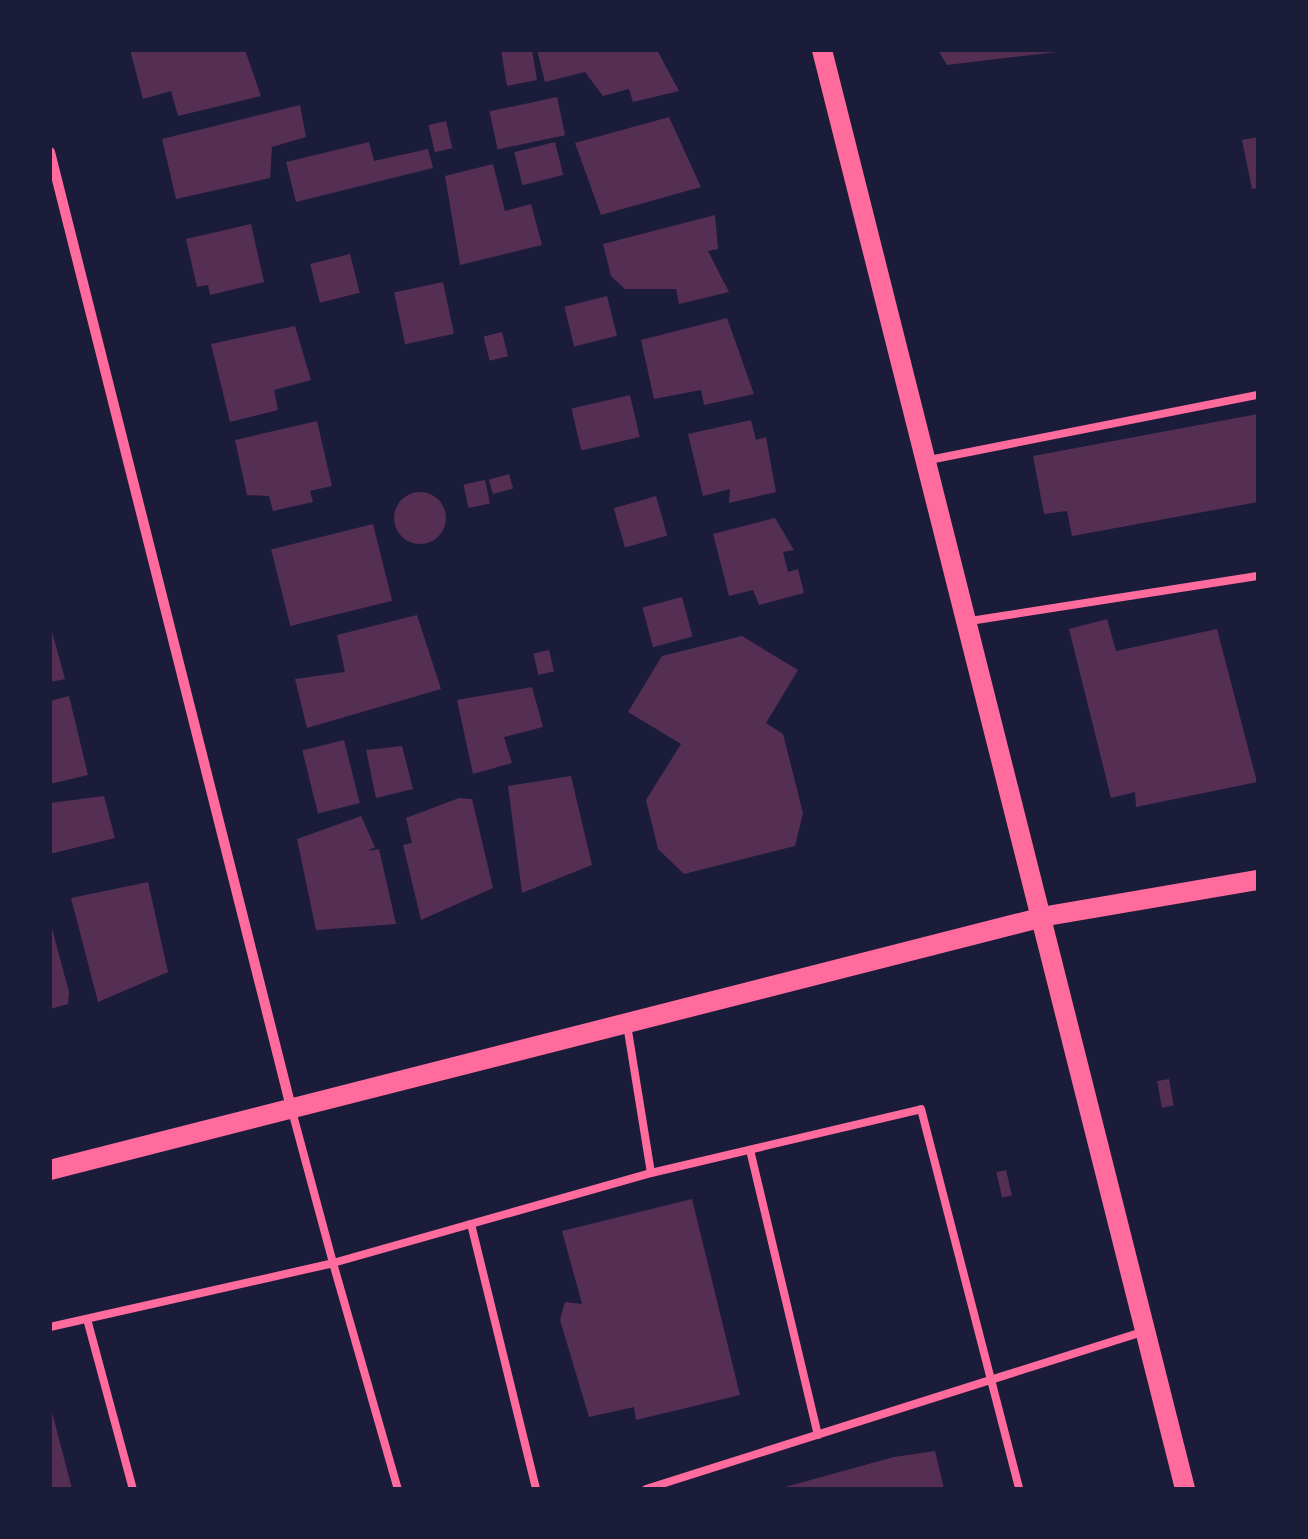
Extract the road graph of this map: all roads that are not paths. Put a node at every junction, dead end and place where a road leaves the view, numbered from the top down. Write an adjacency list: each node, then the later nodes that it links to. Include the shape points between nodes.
1 (822, 50): 4 (main road)
2 (50, 152): 10 (street)
3 (1258, 396): 4 (lane)
4 (929, 460): 6 (main road)
5 (1258, 576): 6 (lane)
6 (970, 622): 8 (main road)
7 (1258, 880): 8 (main road)
8 (1047, 916): 9 (main road); 18 (main road)
9 (627, 1024): 10 (main road); 13 (lane)
10 (292, 1110): 12 (main road); 15 (lane)
11 (750, 1150): 13 (lane); 19 (lane, via 921,1110); 20 (lane)
12 (50, 1170)
13 (651, 1174): 14 (lane)
14 (472, 1224): 15 (lane); 23 (lane)
15 (333, 1262): 16 (lane); 22 (lane)
16 (86, 1319): 17 (lane); 21 (lane)
17 (50, 1327)
18 (1146, 1330): 19 (lane); 26 (main road)
19 (990, 1374): 20 (lane); 25 (lane)
20 (818, 1435): 24 (lane)
21 (133, 1489)
22 (398, 1489)
23 (536, 1489)
24 (646, 1489)
25 (1019, 1489)
26 (1186, 1489)

